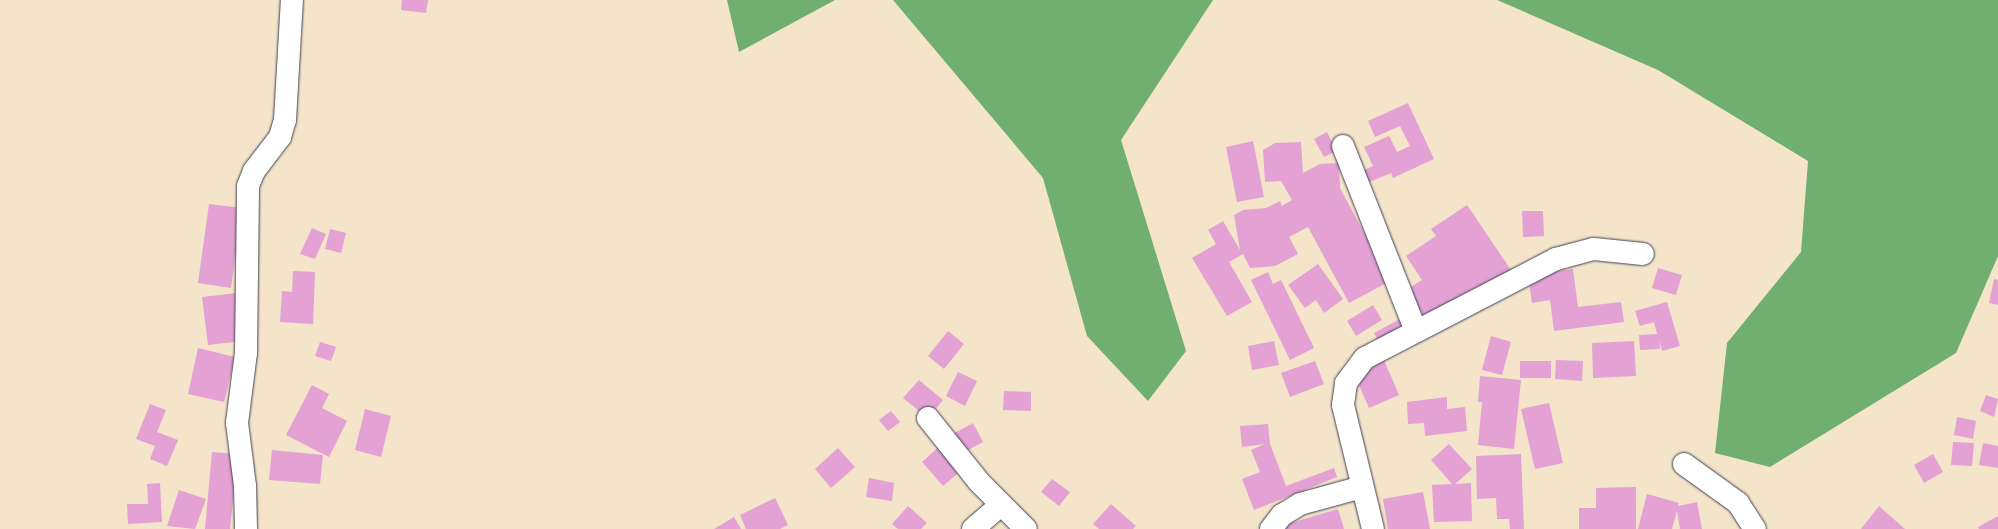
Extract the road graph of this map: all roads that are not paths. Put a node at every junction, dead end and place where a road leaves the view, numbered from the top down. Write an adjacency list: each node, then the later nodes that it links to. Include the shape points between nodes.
1 (292, 0): 9 (street, via 285,120 280,137 248,186 246,353 237,423 244,472)
2 (1344, 146): 4 (street)
3 (1643, 254): 4 (street, via 1594,249 1556,259)
4 (1416, 331): 7 (street, via 1365,358 1346,383 1343,405)
5 (928, 418): 8 (street)
6 (1684, 464): 14 (street, via 1738,503)
7 (1362, 487): 12 (street, via 1300,504 1282,515); 13 (street)
8 (1001, 505): 10 (street); 11 (street)
9 (246, 529)
10 (973, 529)
11 (1026, 529)
12 (1271, 529)
13 (1373, 529)
14 (1755, 529)

